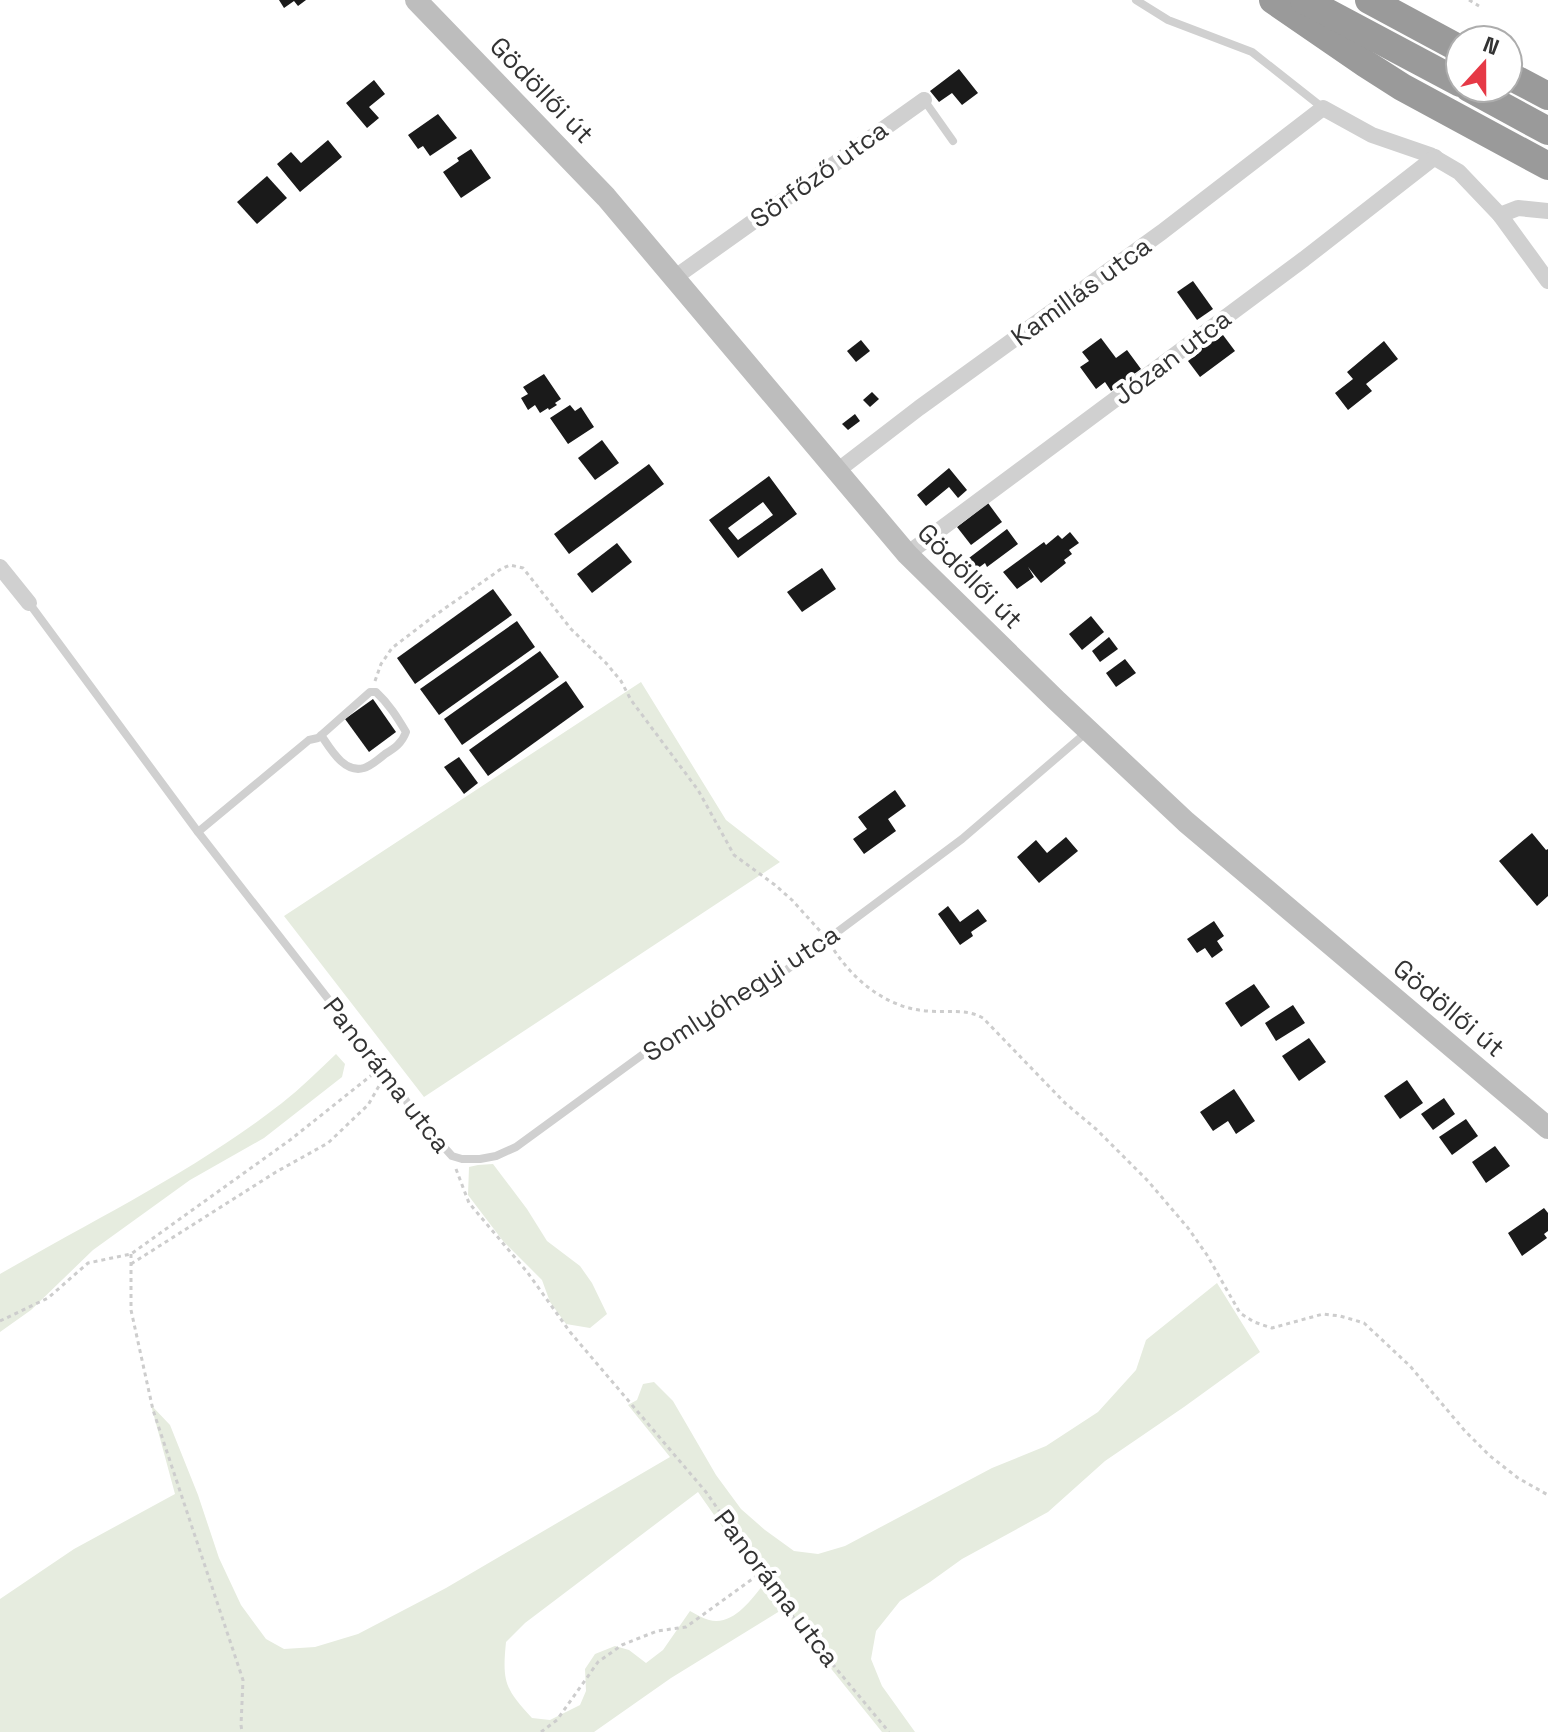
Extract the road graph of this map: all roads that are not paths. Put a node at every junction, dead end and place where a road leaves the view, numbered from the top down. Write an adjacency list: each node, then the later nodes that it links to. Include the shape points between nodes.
1 (416, 0): 19 (main road, Gödöllői út, via 606,197)
2 (1136, 0): 12 (lane, via 1168,20 1252,52)
3 (1273, 0): 16 (highway, via 1402,87)
4 (1304, 0): 7 (highway)
5 (1369, 0): 6 (highway)
6 (1444, 40)
7 (1444, 74)
8 (1524, 83): 9 (highway)
9 (1548, 96)
10 (924, 100): 14 (lane, Sörfőző utca); 19 (street, Sörfőző utca)
11 (1498, 104): 13 (highway)
12 (1323, 108): 15 (street, via 1372,135); 21 (street, Kamillás utca)
13 (1548, 131)
14 (953, 141)
15 (1435, 157): 18 (street, via 1459,172); 22 (street, Józan utca)
16 (1548, 166)
17 (1548, 211): 18 (street, via 1518,208)
18 (1500, 215): 20 (street)
19 (674, 278): 21 (main road, Gödöllői út)
20 (1548, 281)
21 (837, 471): 22 (main road, Gödöllői út)
22 (907, 554): 25 (main road, Gödöllői út)
23 (0, 567): 24 (street, Panoráma utca)
24 (29, 603): 27 (lane, Panoráma utca)
25 (1088, 730): 28 (main road, Gödöllői út, via 1186,822); 29 (lane, Somlyóhegyi utca, via 962,839 781,974 653,1047 516,1147 480,1159)
26 (321, 735): 26 (lane, via 370,692 384,700 406,732 403,741 356,769); 27 (lane)
27 (198, 832): 29 (lane, Panoráma utca)
28 (1548, 1128)
29 (452, 1156)

